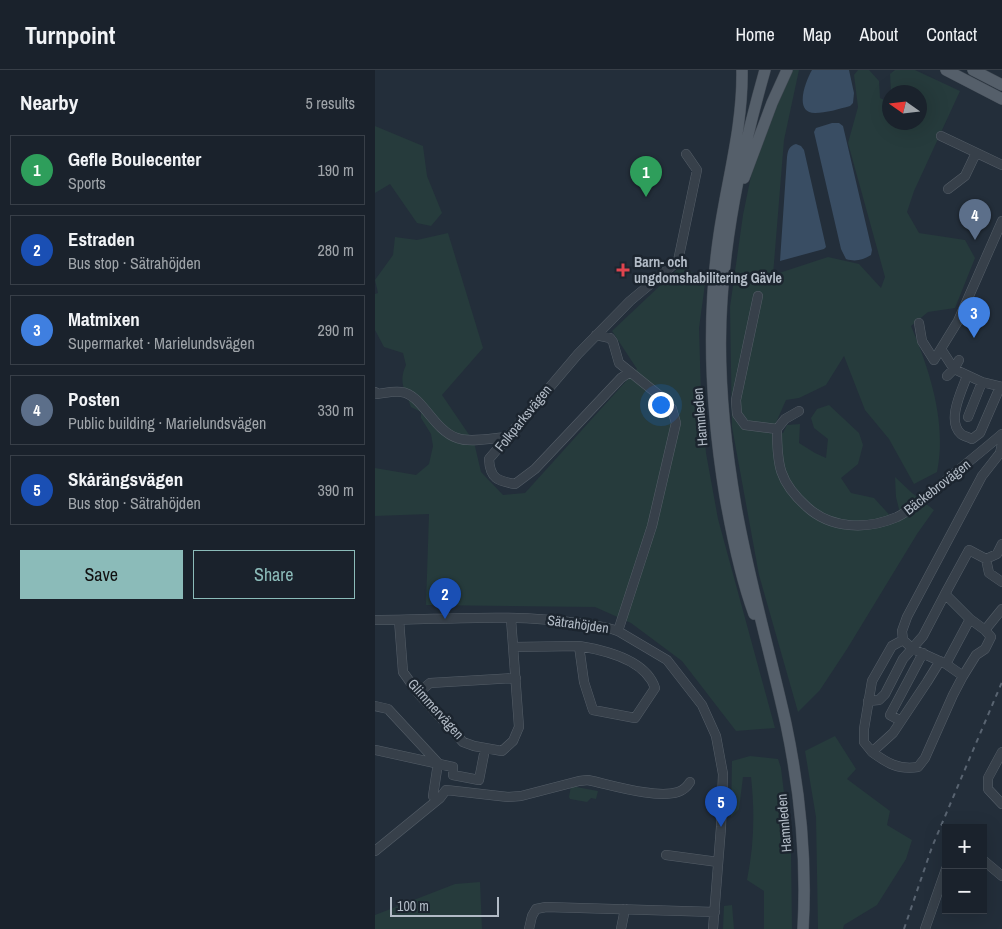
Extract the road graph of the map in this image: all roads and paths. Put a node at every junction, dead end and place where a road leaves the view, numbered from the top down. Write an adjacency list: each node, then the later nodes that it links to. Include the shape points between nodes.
1 (742, 70): 13 (main road, Hamnleden, via 741,102)
2 (757, 70): 13 (main road, Hamnleden)
3 (765, 70): 15 (main road, Hamnleden)
4 (787, 70): 15 (main road, Hamnleden, via 771,103)
5 (946, 70): 8 (main road)
6 (973, 70): 7 (main road)
7 (1002, 85)
8 (1002, 99)
9 (941, 136): 10 (street)
10 (976, 153): 12 (street); 14 (street, via 965,176)
11 (686, 154): 19 (street, Folkparksvägen, via 697,170 678,261 631,300)
12 (1002, 165)
13 (731, 169): 53 (main road, Hamnleden, via 719,234 713,299 715,421 727,509 742,580)
14 (948, 189)
15 (732, 210): 53 (main road, Hamnleden, via 722,298 724,419 736,507)
16 (1002, 222): 20 (street, via 958,321)
17 (758, 296): 33 (street, via 737,414 745,425)
18 (919, 323): 20 (street, via 922,341 934,360)
19 (596, 335): 23 (street, via 610,338 619,362); 35 (street, Folkparksvägen)
20 (941, 350): 22 (street)
21 (959, 360): 22 (street)
22 (954, 369): 24 (street); 25 (street)
23 (630, 372): 35 (street, Folkparksvägen, via 515,484 499,481 489,470 489,459); 47 (street, via 660,396 672,410 676,423 652,526)
24 (947, 376)
25 (967, 376): 26 (street); 30 (street)
26 (982, 382): 27 (street); 31 (street)
27 (1001, 387): 32 (street)
28 (375, 392): 35 (street, via 411,394 449,435 459,439)
29 (799, 411): 33 (street, via 785,419)
30 (955, 411): 31 (street); 32 (street, via 955,424 960,434 972,439)
31 (968, 417): 32 (street)
32 (984, 424)
33 (777, 429): 34 (street, Bäckebrovägen, via 777,458 784,481 795,496 831,523 854,526 876,524 898,516)
34 (1002, 434)
35 (507, 437)
36 (1001, 452): 48 (street, via 982,476 907,617 902,631)
37 (1002, 544): 38 (street, via 997,554)
38 (985, 560): 39 (street, via 989,573); 40 (street, via 969,550)
39 (1002, 582)
40 (945, 594): 43 (street); 51 (street)
41 (1002, 609): 46 (street)
42 (511, 618): 45 (street, Sätrahöjden); 47 (street, Sätrahöjden, via 569,622); 50 (street, Glimmervägen)
43 (970, 619): 46 (street); 54 (street)
44 (375, 620): 45 (street, Sätrahöjden)
45 (399, 620): 57 (street, Glimmervägen, via 403,672)
46 (985, 630): 55 (street, via 991,637)
47 (618, 631): 75 (street, Sätrahöjden, via 667,660 702,704 713,728 723,774)
48 (903, 640): 51 (street); 58 (street, via 891,646 876,671)
49 (579, 646): 49 (street, via 584,682 593,710 635,718 655,688 652,680 639,668 615,655); 50 (street)
50 (513, 647): 56 (street, Glimmervägen)
51 (913, 648): 52 (street); 58 (street, via 903,658 885,694 879,700)
52 (923, 653): 54 (street); 60 (street, via 890,715)
53 (769, 658): 84 (main road, Hamnleden, via 794,767 802,837)
54 (943, 662): 55 (street); 60 (street)
55 (963, 676): 63 (street, via 918,767 888,764)
56 (517, 678): 57 (street, via 430,683); 61 (street, Glimmervägen, via 519,727 513,742 502,751)
57 (418, 693): 61 (street, Glimmervägen, via 463,742)
58 (868, 701): 63 (street, via 864,742)
59 (375, 706): 65 (street, via 388,709)
60 (901, 720): 63 (street)
61 (485, 748): 68 (street)
62 (375, 750): 65 (street)
63 (872, 752)
64 (1002, 752): 66 (street)
65 (438, 763): 68 (street, via 453,767 453,775); 71 (street, via 433,796)
66 (994, 765): 67 (street); 72 (street, via 988,778 988,789)
67 (1002, 773)
68 (479, 780): 70 (street)
69 (690, 782): 70 (street, via 679,792 668,794 588,780 521,796)
70 (476, 793): 71 (street, via 446,790)
71 (440, 798): 73 (street)
72 (1002, 804)
73 (375, 851)
74 (666, 855): 75 (street)
75 (718, 862): 80 (street, Sätrahöjden)
76 (987, 863): 77 (street)
77 (1002, 876)
78 (942, 880): 85 (street)
79 (625, 909): 80 (street); 81 (street, via 546,907 536,910); 82 (street)
80 (715, 912): 83 (street, Sätrahöjden)
81 (529, 929)
82 (621, 929)
83 (713, 929)
84 (803, 929)
85 (925, 929)

